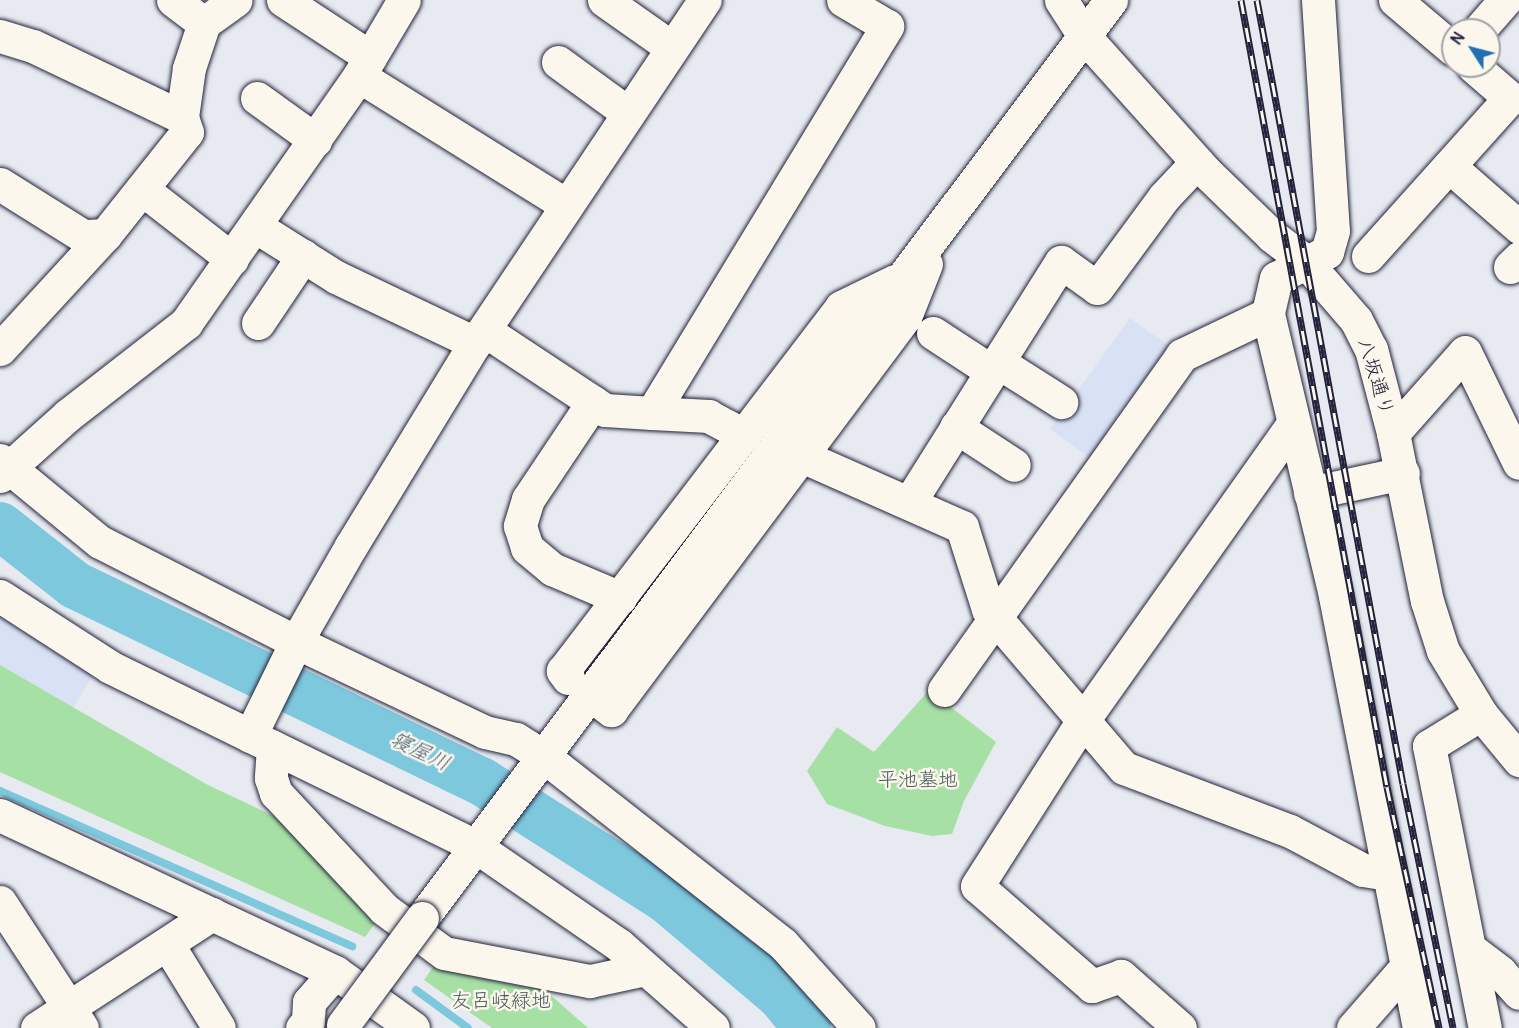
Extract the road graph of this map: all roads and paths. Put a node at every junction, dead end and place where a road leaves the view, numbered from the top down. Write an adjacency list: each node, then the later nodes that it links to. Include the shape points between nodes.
1 (173, 0): 14 (street)
2 (237, 0): 14 (street)
3 (283, 0): 20 (street)
4 (404, 0): 20 (street)
5 (604, 0): 18 (street)
6 (705, 0): 18 (street)
7 (843, 0): 49 (street, via 887,26)
8 (1061, 0): 16 (street, 八坂通り)
9 (1111, 0): 16 (street)
10 (1318, 0): 39 (street, via 1333,231 1327,252)
11 (1395, 0): 17 (street)
12 (1504, 0): 13 (street)
13 (1489, 18)
14 (204, 23): 25 (street, via 189,68)
15 (0, 36): 25 (street, via 33,46)
16 (1084, 36): 27 (street, 八坂通り); 32 (street)
17 (1441, 39)
18 (672, 48): 24 (street)
19 (558, 62): 24 (street)
20 (364, 67): 26 (street); 31 (street)
21 (1487, 78): 23 (street)
22 (257, 98): 26 (street)
23 (1515, 102): 28 (street)
24 (628, 113): 31 (street)
25 (182, 117): 30 (street, via 187,132)
26 (315, 140): 33 (street)
27 (1197, 162): 39 (street, 八坂通り, via 1272,236); 46 (street, via 1164,197 1097,288 1061,262)
28 (1449, 166): 34 (street); 37 (street)
29 (0, 184): 35 (street, via 83,236)
30 (142, 189): 35 (street); 38 (street)
31 (566, 205): 44 (street)
32 (944, 221): 40 (street); 54 (street, via 905,317)
33 (255, 226): 36 (street); 38 (street)
34 (1519, 227)
35 (105, 235): 45 (street)
36 (303, 256): 42 (street); 44 (street, via 336,277)
37 (1368, 256)
38 (232, 259): 57 (street, via 186,323)
39 (1305, 261): 41 (street, via 1276,278); 52 (street, 八坂通り, via 1356,320 1371,349)
40 (901, 279): 53 (street, via 841,307); 72 (street)
41 (1268, 314): 50 (street); 63 (street, via 1182,355)
42 (258, 323)
43 (933, 333): 46 (street)
44 (480, 337): 47 (street); 64 (street)
45 (0, 349)
46 (995, 367): 48 (street); 51 (street)
47 (593, 402): 49 (street, via 605,410); 62 (street, via 528,499 520,526 526,548 552,568)
48 (1061, 402)
49 (652, 413): 53 (street, via 709,416)
50 (1293, 423): 59 (street); 69 (street)
51 (956, 428): 56 (street); 60 (street)
52 (1393, 433): 55 (street, via 1465,352); 58 (street, 八坂通り)
53 (744, 435): 62 (street)
54 (802, 456): 60 (street); 67 (street, via 611,710)
55 (1519, 463)
56 (1014, 465)
57 (3, 468): 64 (street, via 99,542)
58 (1403, 473): 59 (street); 68 (street, 八坂通り, via 1427,601 1443,651)
59 (1310, 493): 75 (street, via 1335,596)
60 (909, 503): 63 (street, via 962,527 987,609)
61 (0, 597): 70 (street, via 110,667)
62 (620, 598): 65 (street, via 563,671)
63 (996, 618): 66 (street); 69 (street)
64 (293, 647): 70 (street); 72 (street, via 485,732 516,739)
65 (568, 678)
66 (944, 690)
67 (604, 705)
68 (1481, 714): 71 (street, 八坂通り); 80 (street, via 1429,746)
69 (1084, 719): 75 (street, via 1124,768 1290,831 1363,870); 93 (street, via 977,886 1092,986 1120,976)
70 (261, 733): 74 (street); 78 (street, via 276,793 384,909)
71 (1518, 757)
72 (536, 764): 74 (street); 92 (street, via 783,944)
73 (0, 815): 77 (street)
74 (479, 840): 78 (street); 82 (street)
75 (1388, 874): 81 (street)
76 (0, 902): 85 (street)
77 (212, 914): 79 (street); 83 (street)
78 (411, 919): 82 (street, via 444,953 590,981); 83 (street); 87 (street, bridge)
79 (168, 945): 85 (street); 89 (street)
80 (1470, 949): 84 (street); 96 (street)
81 (1407, 966): 94 (street); 95 (street)
82 (645, 969): 91 (street)
83 (345, 978): 86 (street); 90 (street, via 309,1002 308,1021)
84 (1519, 993)
85 (76, 1018): 88 (street)
86 (394, 1023)
87 (341, 1027)
88 (37, 1028)
89 (219, 1028)
90 (302, 1028)
91 (713, 1028)
92 (859, 1028)
93 (1180, 1028)
94 (1353, 1028)
95 (1419, 1028)
96 (1485, 1028)

